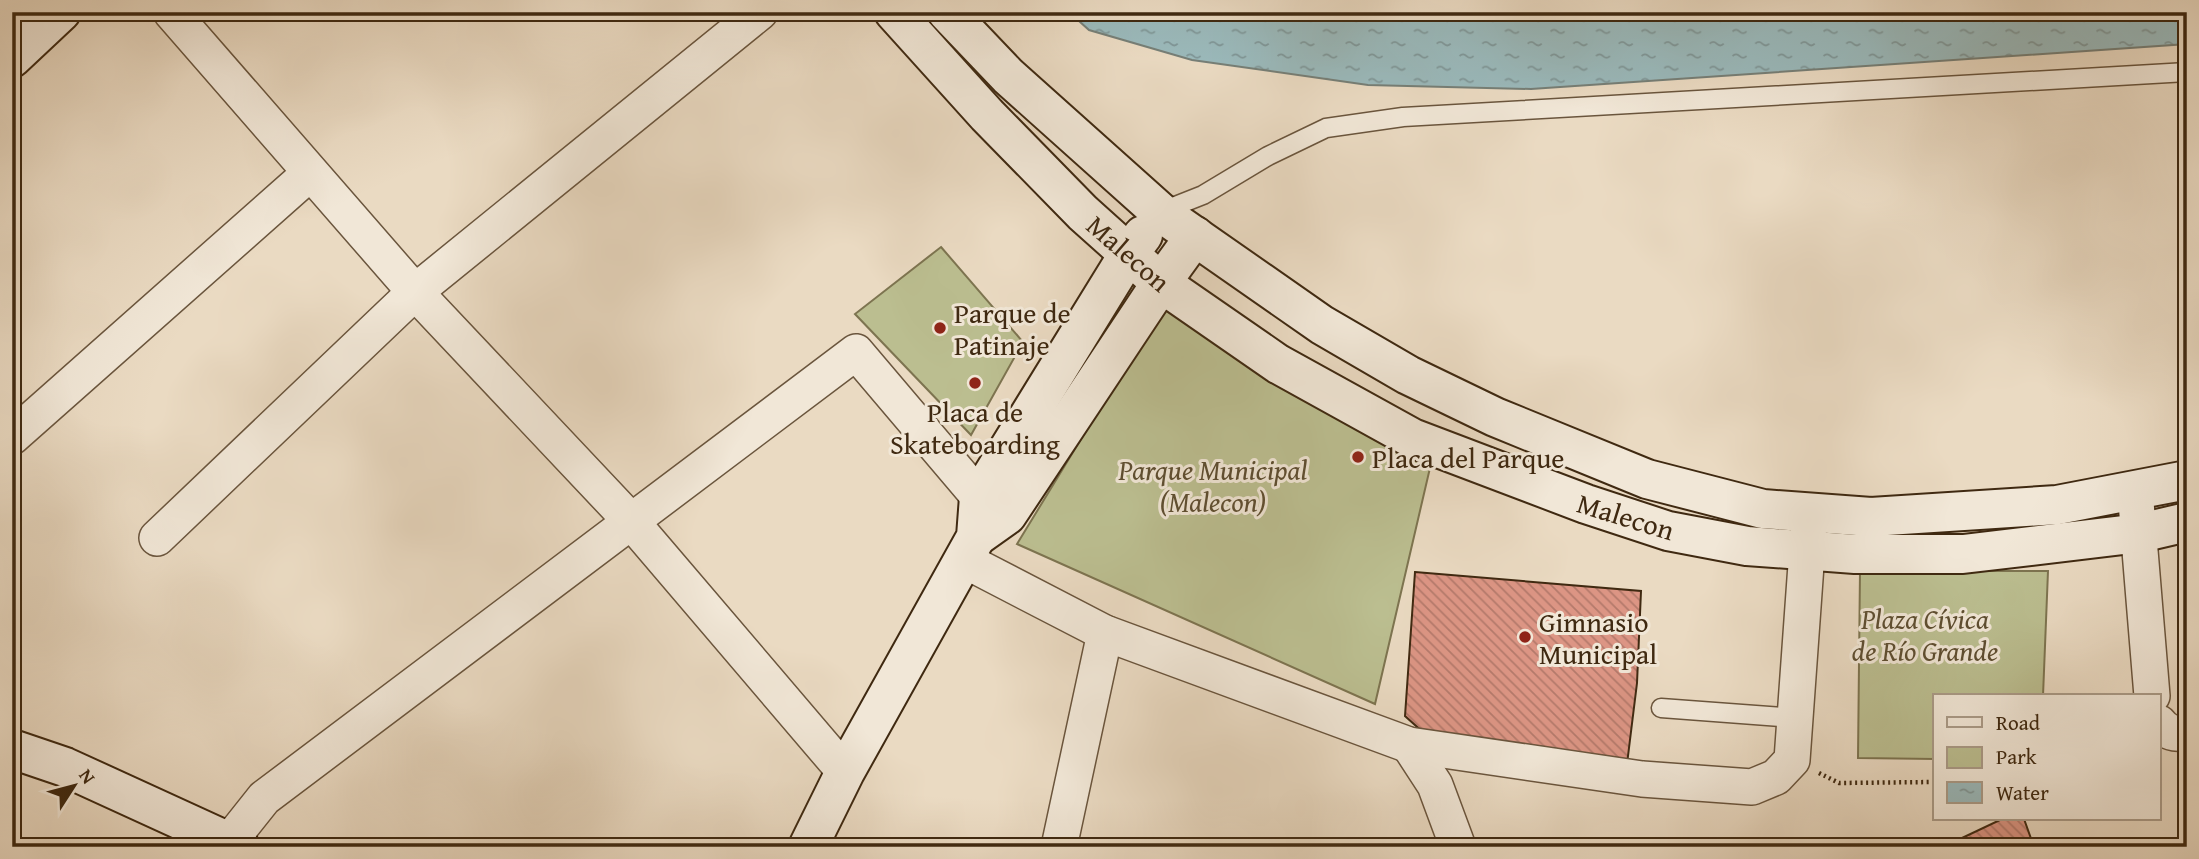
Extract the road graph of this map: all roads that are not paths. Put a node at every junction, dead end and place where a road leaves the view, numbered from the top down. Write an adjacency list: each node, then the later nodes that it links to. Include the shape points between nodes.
1 (171, 12): 8 (street)
2 (760, 12): 14 (street)
3 (894, 12): 12 (street, Malecon, via 987,115)
4 (947, 12): 10 (street, Malecon, via 1009,76)
5 (38, 19): 6 (street)
6 (12, 58)
7 (2187, 72): 9 (lane, via 1403,117 1326,128)
8 (310, 173): 14 (street); 15 (street)
9 (1203, 195): 10 (lane); 11 (lane)
10 (1160, 212): 11 (street, Malecon); 12 (street)
11 (1195, 236): 13 (street); 19 (street, Malecon, via 1322,325 1495,418 1647,479 1763,509)
12 (1128, 255): 13 (street, Malecon); 18 (street)
13 (1161, 283): 18 (street); 25 (street, Malecon, via 1278,364 1412,438 1668,531 1747,546)
14 (415, 292): 20 (street); 23 (street)
15 (12, 437)
16 (2187, 480): 17 (street, Malecon)
17 (2135, 490): 19 (street, Malecon, via 2057,505 1871,517); 22 (street)
18 (993, 506): 20 (street, via 856,352); 24 (street)
19 (1810, 512): 25 (street)
20 (630, 520): 34 (street); 35 (street, via 264,798)
21 (2187, 522): 22 (street, Malecon)
22 (2140, 533): 25 (street, Malecon, via 1963,554); 27 (street)
23 (157, 538)
24 (970, 548): 26 (street); 34 (street)
25 (1807, 551): 29 (street)
26 (1105, 633): 32 (street); 37 (street)
27 (2152, 694)
28 (1661, 708): 29 (lane)
29 (1795, 718): 32 (street, via 1792,760 1776,777 1752,787 1642,779)
30 (2160, 724): 31 (street, via 2164,730)
31 (2187, 732)
32 (1409, 745): 38 (street, via 1435,785)
33 (12, 748): 35 (street)
34 (845, 772): 36 (street)
35 (230, 845)
36 (808, 847)
37 (1059, 847)
38 (1458, 847)

